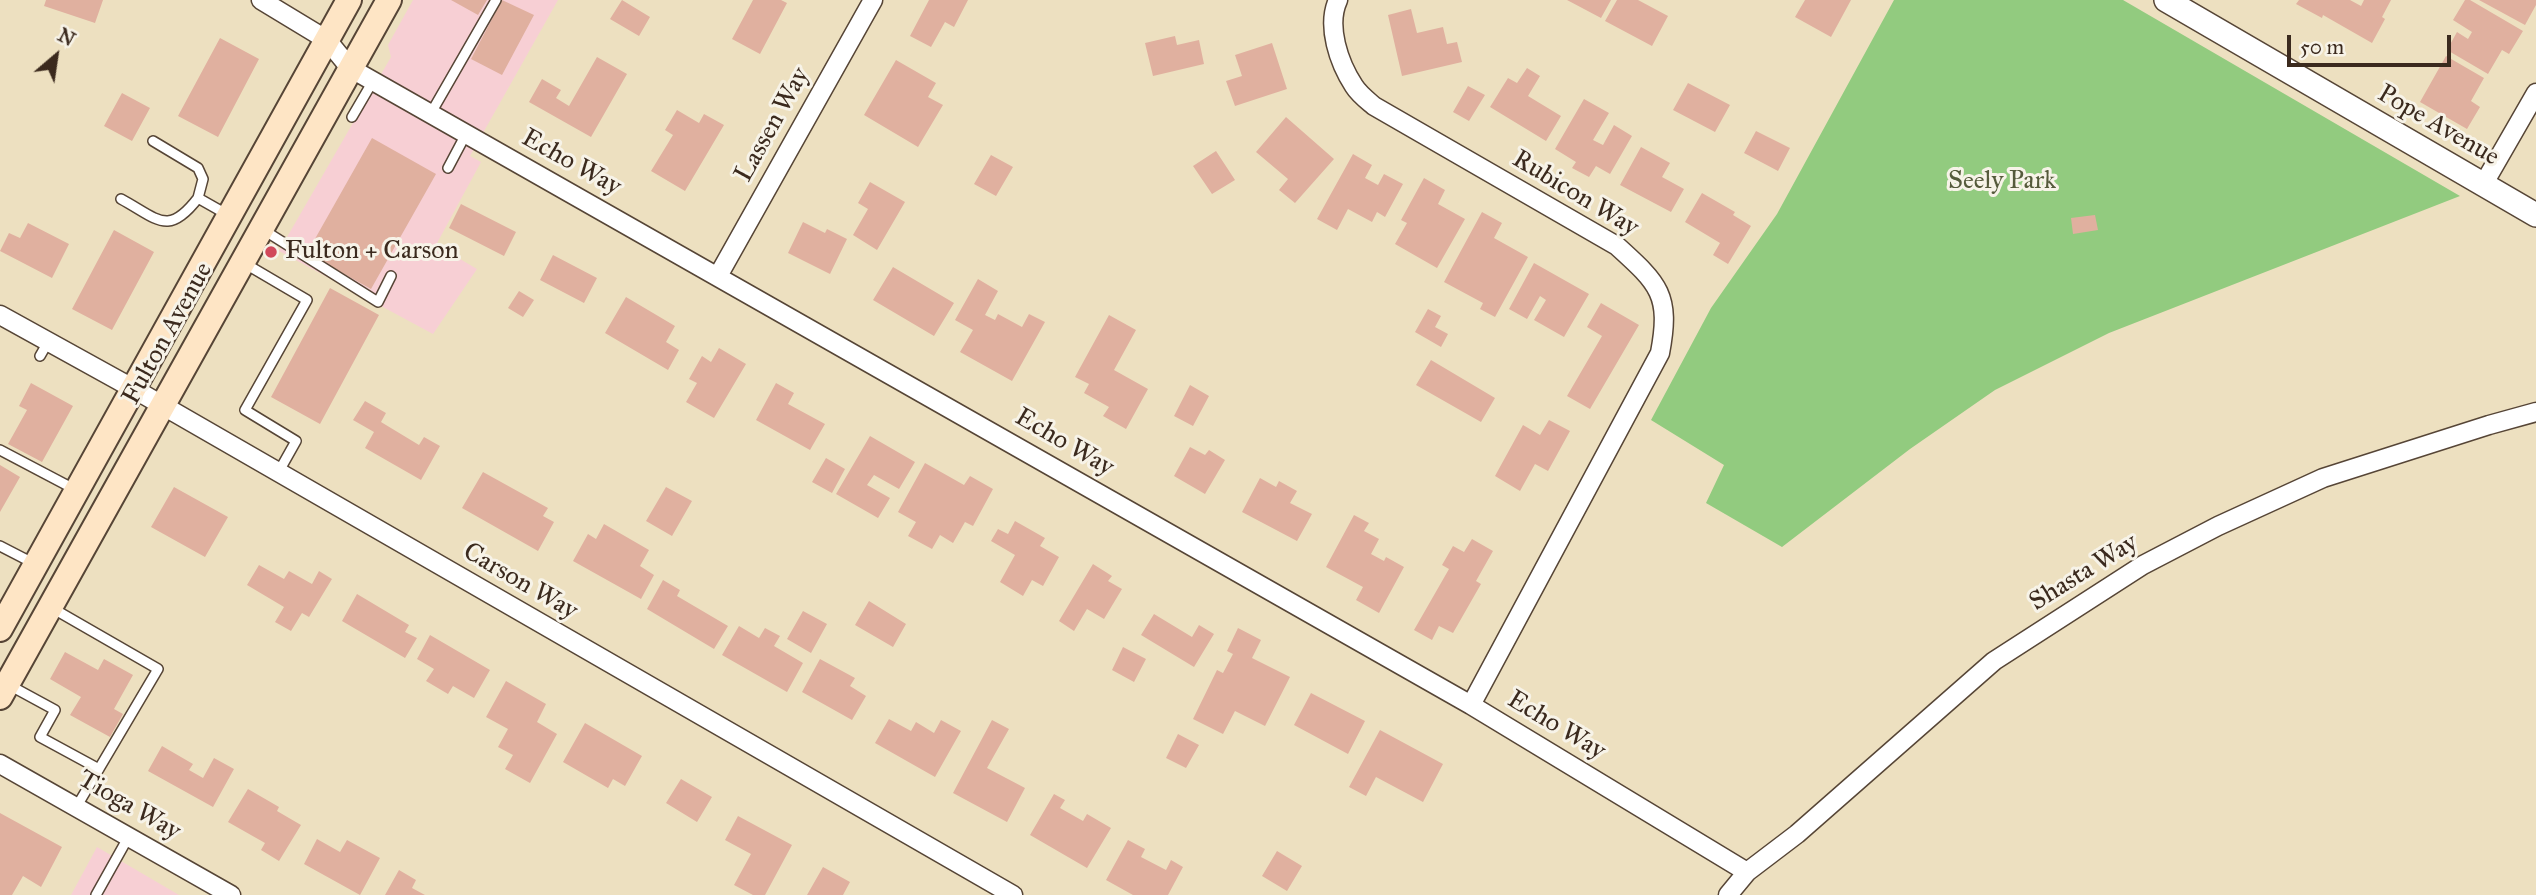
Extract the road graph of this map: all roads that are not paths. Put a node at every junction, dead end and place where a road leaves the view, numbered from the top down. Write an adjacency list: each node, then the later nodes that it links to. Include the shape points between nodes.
1 (261, 0): 8 (street)
2 (349, 0): 8 (main road, Fulton Avenue)
3 (389, 0): 9 (main road, Fulton Avenue)
4 (496, 0): 12 (lane)
5 (873, 0): 25 (street, Lassen Way)
6 (1338, 0): 38 (street, Rubicon Way, via 1336,46 1354,87 1374,106 1617,246 1643,268 1661,295 1665,324 1660,353)
7 (2166, 0): 17 (street, Pope Avenue)
8 (327, 40): 9 (street); 21 (main road, Fulton Avenue)
9 (350, 68): 10 (street, Echo Way); 22 (main road, Fulton Avenue)
10 (373, 81): 12 (street, Echo Way); 13 (lane)
11 (2536, 93): 17 (street)
12 (431, 113): 14 (street, Echo Way)
13 (352, 117)
14 (466, 134): 16 (lane); 25 (street, Echo Way)
15 (153, 141): 18 (lane, via 198,168 203,179)
16 (448, 168)
17 (2483, 185): 20 (street, Pope Avenue)
18 (198, 198): 19 (lane, via 175,222 160,221); 21 (lane)
19 (121, 199)
20 (2536, 215)
21 (229, 216): 27 (main road, Fulton Avenue)
22 (261, 228): 23 (main road, Fulton Avenue); 24 (lane, via 378,302)
23 (243, 262): 28 (main road, Fulton Avenue); 31 (lane, via 307,300 246,410 296,441)
24 (391, 276)
25 (718, 276): 38 (street, Echo Way)
26 (0, 315): 27 (street, Carson Way, via 44,349)
27 (134, 389): 28 (street, Carson Way); 32 (main road, Fulton Avenue)
28 (162, 406): 31 (street, Carson Way); 35 (main road, Fulton Avenue)
29 (2536, 412): 43 (street, Shasta Way, via 2323,478 2143,565 1994,662)
30 (0, 450): 32 (lane)
31 (278, 473): 46 (street, Carson Way)
32 (77, 491): 34 (main road, Fulton Avenue)
33 (0, 546): 34 (lane)
34 (36, 565): 36 (main road, Fulton Avenue)
35 (50, 607): 37 (main road, Fulton Avenue); 40 (lane, via 158,669)
36 (0, 629)
37 (4, 691): 40 (lane, via 55,710 40,737)
38 (1471, 705): 43 (street, Echo Way)
39 (0, 764): 41 (street, Tioga Way)
40 (99, 769): 41 (lane)
41 (77, 806): 42 (street, Tioga Way)
42 (128, 836): 44 (lane); 45 (street, Tioga Way)
43 (1747, 872): 47 (street, Shasta Way)
44 (96, 895)
45 (231, 895)
46 (1013, 895)
47 (1728, 895)

